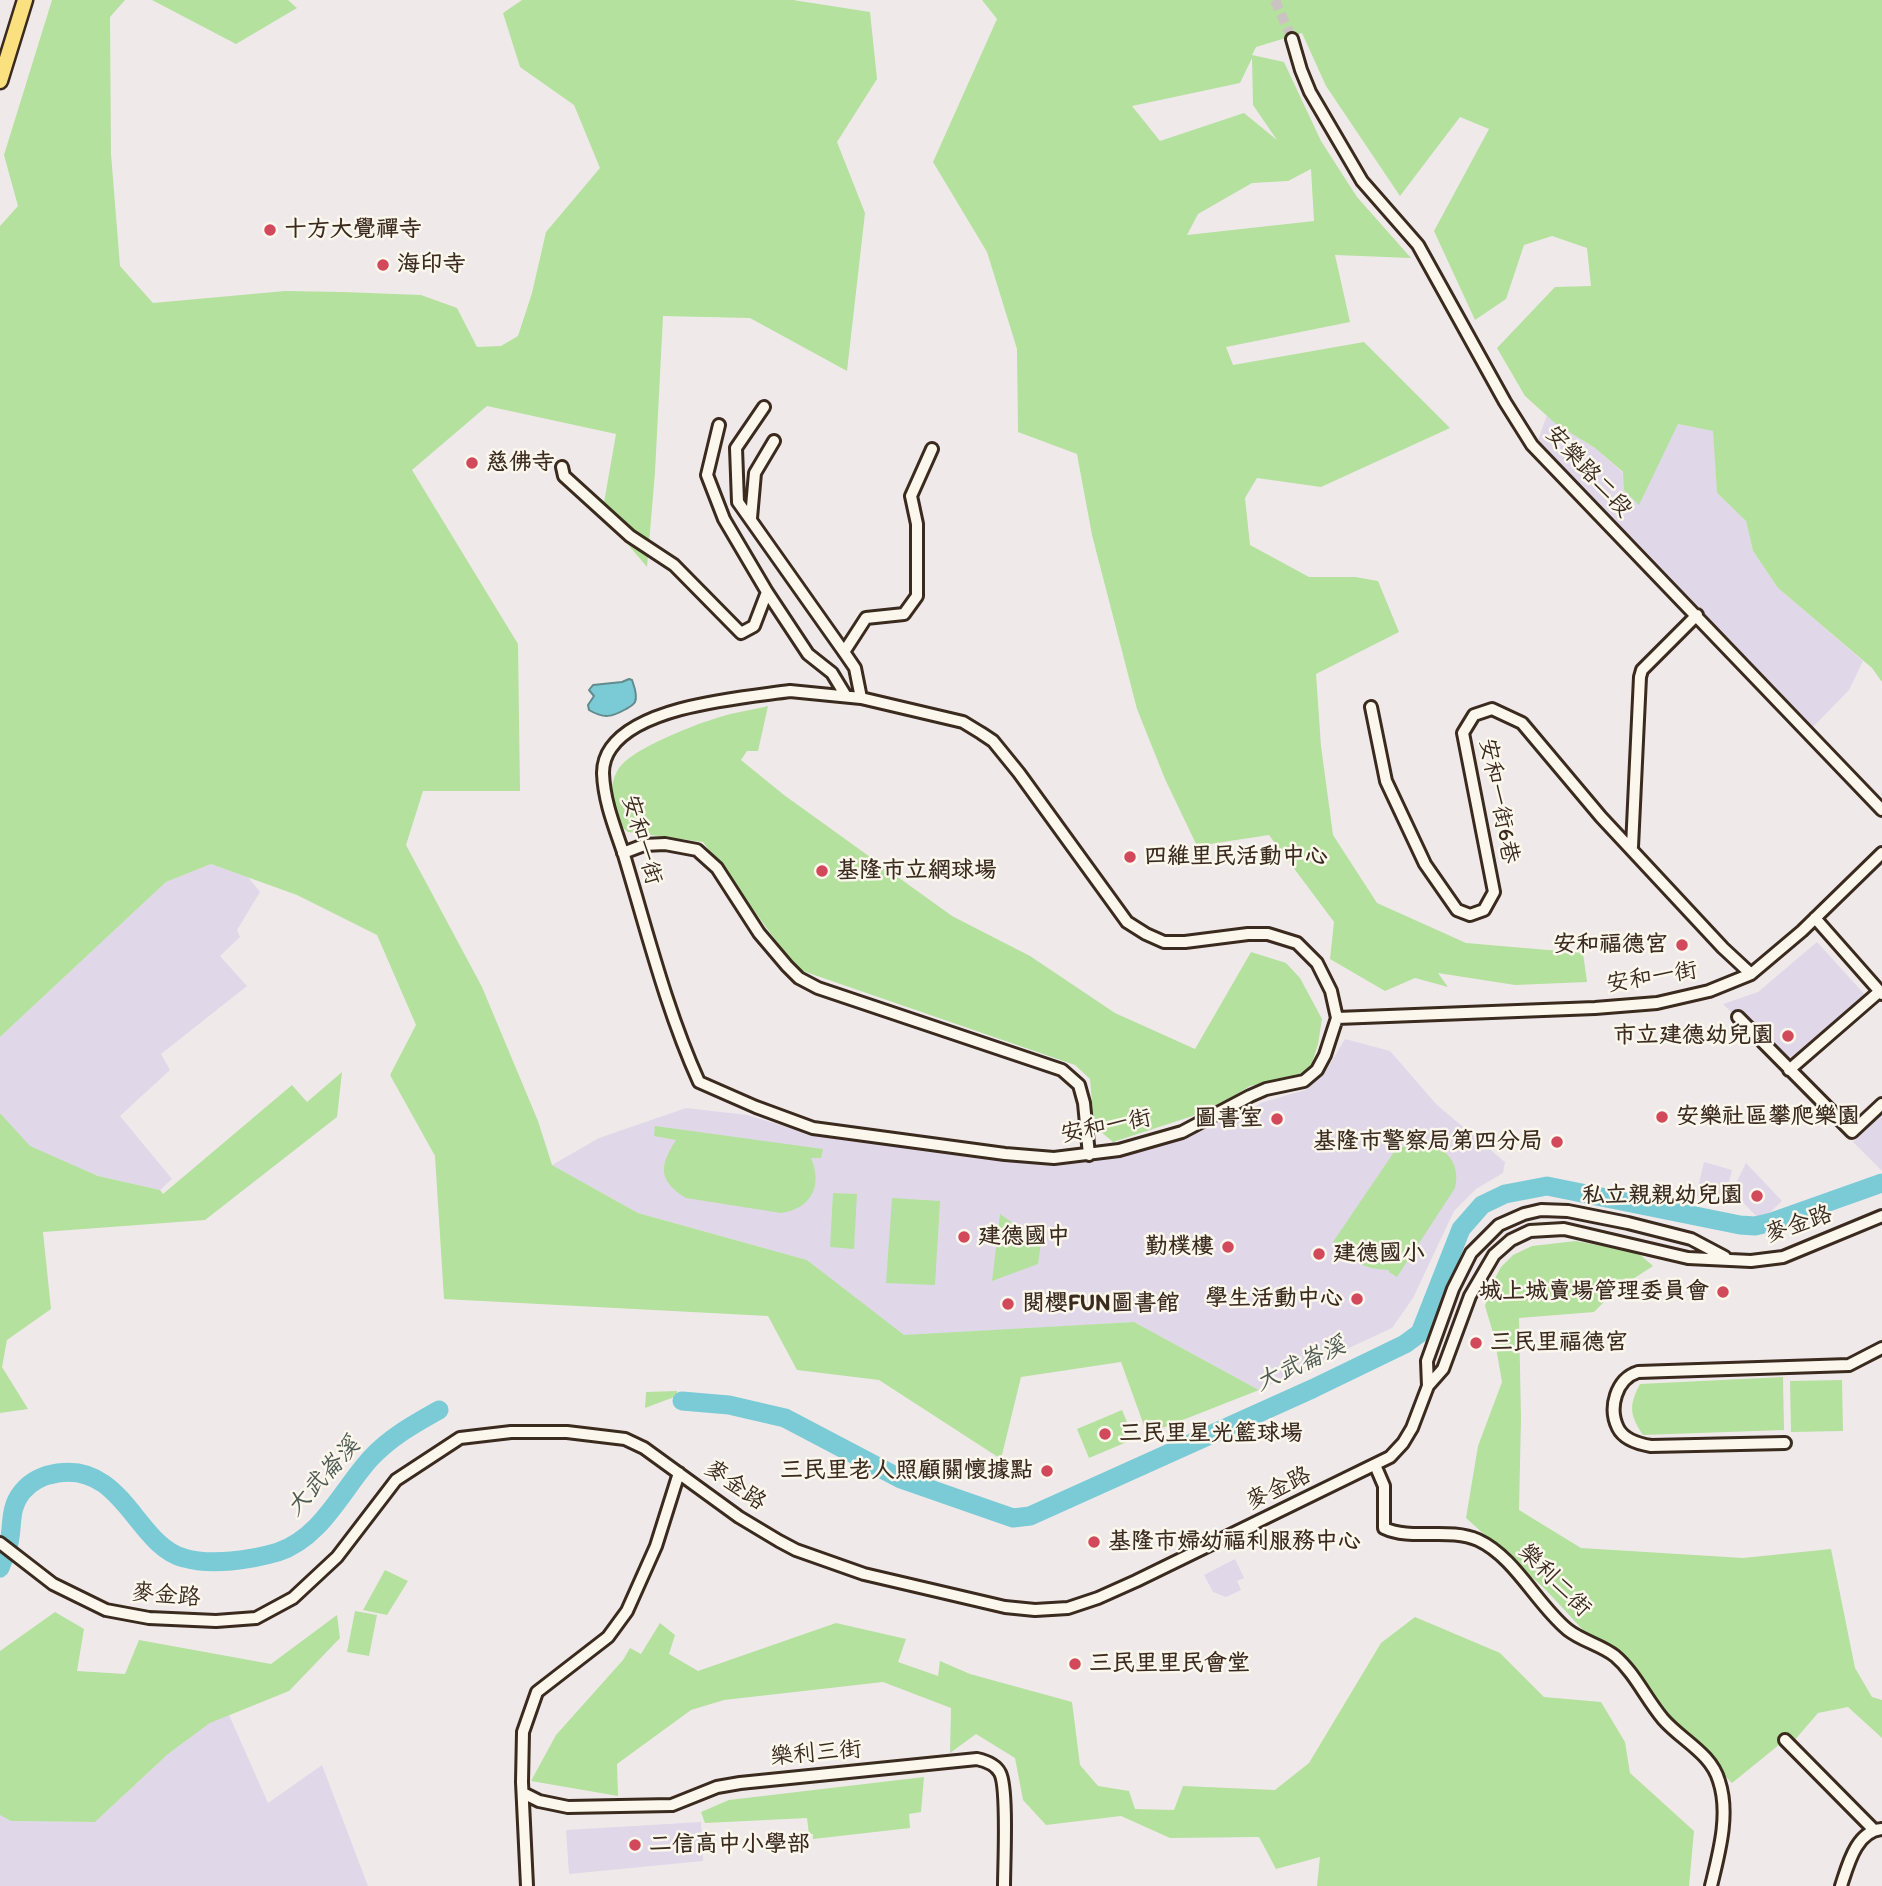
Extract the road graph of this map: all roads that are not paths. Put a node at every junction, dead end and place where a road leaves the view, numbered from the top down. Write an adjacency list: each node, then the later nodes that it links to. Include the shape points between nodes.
1 (25, 0): 3 (main road)
2 (1292, 39): 11 (street, 安樂路二段, via 1310,92 1362,181 1418,245 1532,445)
3 (0, 81)
4 (764, 407): 9 (street, via 736,448 738,502)
5 (719, 425): 10 (street, via 707,475 724,519)
6 (774, 441): 9 (street, via 755,473)
7 (932, 449): 12 (street, via 911,496 917,524 916,596 904,614 866,618)
8 (562, 467): 10 (street, via 565,476 630,536 674,565 741,633 754,626)
9 (751, 518): 12 (street)
10 (767, 592): 13 (street, via 808,654 832,673)
11 (1697, 615): 16 (street, 安樂路二段); 17 (street, via 1640,677)
12 (844, 652): 14 (street, via 855,668)
13 (846, 695): 14 (street, 安和一街); 18 (street, 安和一街, via 790,691 709,703 664,714 628,732 612,746 603,773 609,813)
14 (861, 698): 24 (street, 安和一街, via 963,722 993,741 1127,922 1146,934 1164,942 1185,942 1268,934 1297,943 1317,963 1331,991)
15 (1371, 707): 17 (street, 安和一街6巷, via 1386,781 1425,864 1457,910 1469,915 1484,910 1494,892 1463,733 1474,715 1492,709 1522,723)
16 (1882, 810)
17 (1632, 848): 21 (street, 安和一街6巷)
18 (623, 853): 27 (street, via 665,844 697,850 717,868 759,933 799,978 1062,1070 1079,1085); 27 (street, 安和一街, via 681,1042 699,1082 813,1128 1005,1154)
19 (1882, 853): 20 (street, 安和一街)
20 (1815, 918): 21 (street, 安和一街); 22 (street)
21 (1751, 974): 24 (street, 安和一街, via 1709,991 1657,1003)
22 (1881, 993): 25 (street)
23 (1738, 1017): 25 (street)
24 (1337, 1018): 27 (street, 安和一街, via 1325,1055 1304,1082 1266,1089 1182,1132)
25 (1789, 1070): 26 (street, via 1852,1132)
26 (1882, 1104)
27 (1089, 1155)
28 (1882, 1216): 31 (street, 麥金路, via 1783,1257)
29 (1628, 1223): 30 (street); 31 (street, 麥金路, via 1691,1240); 33 (street, 麥金路, via 1541,1210 1499,1225 1471,1253 1453,1289 1427,1362)
30 (1624, 1243): 31 (street, 麥金路, via 1688,1258); 33 (street, 麥金路, via 1564,1229 1535,1229 1511,1240 1494,1255 1470,1296 1443,1369)
31 (1727, 1259)
32 (1882, 1348): 34 (street, via 1849,1365 1638,1372 1623,1381 1615,1398 1618,1429 1639,1444)
33 (1429, 1386): 35 (street, 麥金路, via 1403,1443)
34 (1785, 1443)
35 (1375, 1465): 36 (street, 麥金路, via 1098,1598 1044,1610 1005,1607 822,1560 767,1534); 43 (street, 樂利二街, via 1384,1486 1384,1528 1395,1533 1442,1532 1478,1540 1569,1630 1627,1668 1664,1719 1706,1758 1719,1778 1724,1801)
36 (679, 1473): 37 (street, 麥金路, via 644,1448 593,1434 511,1432 460,1438 396,1480 337,1558 293,1598 256,1618 149,1618 106,1610 53,1584); 39 (street, via 656,1546 627,1611 608,1637 537,1692 523,1732)
37 (0, 1543)
38 (1785, 1740): 40 (street)
39 (523, 1793): 41 (street); 42 (street, 樂利三街, via 568,1807 671,1805 740,1783 977,1759 1000,1773 1004,1789)
40 (1878, 1829): 44 (street, via 1853,1850)
41 (527, 1886)
42 (1004, 1886)
43 (1711, 1886)
44 (1841, 1886)

